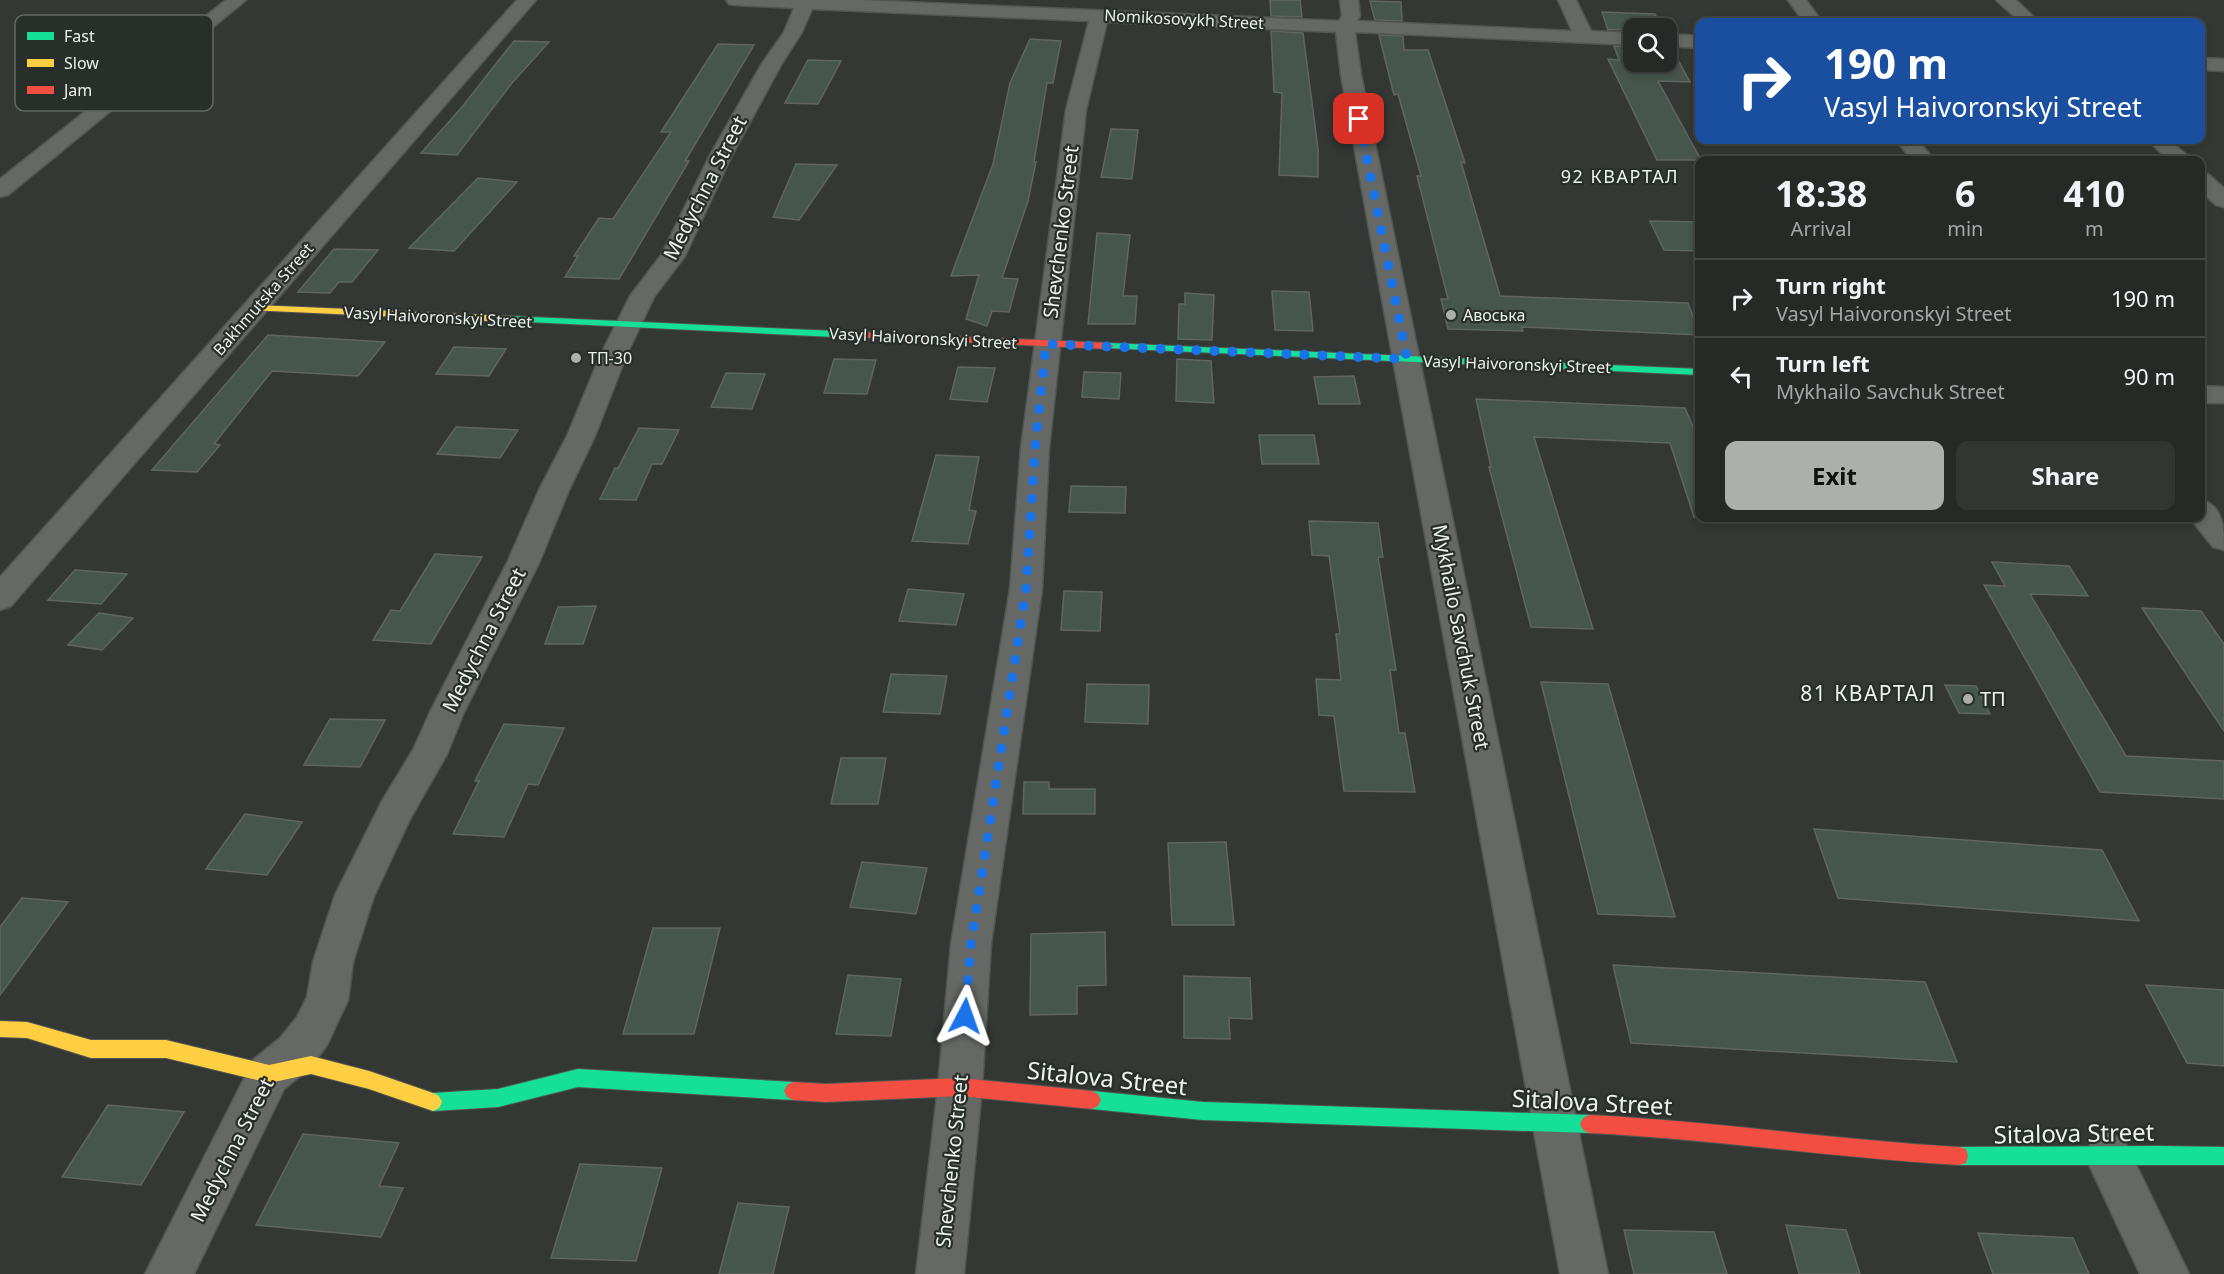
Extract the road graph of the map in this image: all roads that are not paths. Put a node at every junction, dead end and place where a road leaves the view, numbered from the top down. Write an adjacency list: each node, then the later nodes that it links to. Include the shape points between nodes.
1 (237, 0): 12 (street)
2 (527, 0): 27 (street, Bakhmutska Street)
3 (735, 0): 7 (street, Nomikosovykh Street)
4 (1567, 0): 13 (street)
5 (1797, 0): 10 (street)
6 (2005, 0): 11 (street)
7 (805, 3): 9 (street, Nomikosovykh Street); 28 (street, Medychna Street, via 793,32 720,157 673,256 642,296)
8 (1347, 13): 9 (street, Nomikosovykh Street); 13 (street, Nomikosovykh Street); 30 (street, Mykhailo Savchuk Street, via 1351,75)
9 (1100, 15): 29 (street, Shevchenko Street, via 1076,110)
10 (1810, 18)
11 (2025, 18)
12 (213, 19)
13 (1584, 37): 14 (street, Nomikosovykh Street)
14 (1623, 39)
15 (1677, 41): 16 (street)
16 (1695, 42)
17 (2205, 64): 18 (street)
18 (2224, 65)
19 (99, 111): 25 (street)
20 (1910, 144): 22 (street)
21 (2163, 144): 23 (street)
22 (1920, 156)
23 (2176, 156)
24 (2205, 183): 26 (street)
25 (0, 190)
26 (2224, 200)
27 (255, 308): 28 (street, Vasyl Haivoronskyi Street); 36 (street, Bakhmutska Street)
28 (629, 325): 29 (street, Vasyl Haivoronskyi Street); 38 (street, Medychna Street, via 524,563 355,895 333,962 327,1000 312,1031 295,1053)
29 (1046, 344): 30 (street, Vasyl Haivoronskyi Street); 39 (street, Shevchenko Street, via 1026,589 971,944)
30 (1407, 359): 31 (street, Vasyl Haivoronskyi Street); 40 (street, Mykhailo Savchuk Street)
31 (1695, 372)
32 (2205, 394): 33 (street)
33 (2224, 395)
34 (2205, 515): 35 (street)
35 (2224, 539)
36 (0, 598)
37 (0, 1029): 38 (street, Sitalova Street, via 27,1030 92,1049 166,1049)
38 (268, 1074): 39 (street, Sitalova Street, via 311,1065 432,1102 498,1098 578,1078 826,1093); 43 (street, Medychna Street)
39 (960, 1087): 40 (street, Sitalova Street, via 1203,1111); 44 (street, Shevchenko Street)
40 (1555, 1122): 41 (street, Sitalova Street, via 1635,1125 1908,1154 1996,1158); 45 (street, Mykhailo Savchuk Street)
41 (2108, 1156): 42 (street, Sitalova Street); 46 (street)
42 (2224, 1156)
43 (169, 1274)
44 (940, 1274)
45 (1584, 1274)
46 (2165, 1274)

